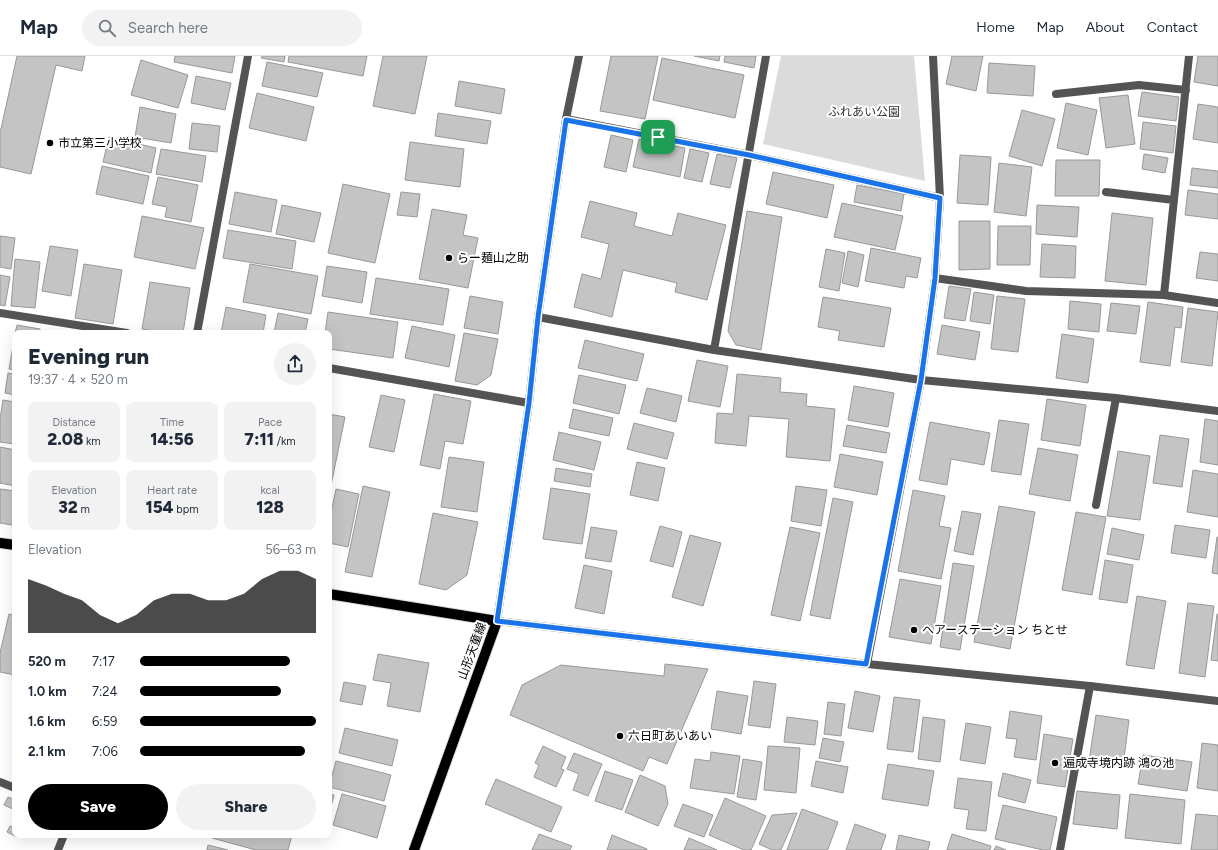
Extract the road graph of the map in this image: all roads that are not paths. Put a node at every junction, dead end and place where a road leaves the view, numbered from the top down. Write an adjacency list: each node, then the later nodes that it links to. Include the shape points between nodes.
1 (248, 56): 19 (street)
2 (579, 56): 8 (street)
3 (766, 56): 9 (street)
4 (933, 56): 11 (street)
5 (1189, 56): 6 (street)
6 (1186, 90): 7 (street, via 1139,85); 12 (street)
7 (1056, 94)
8 (566, 120): 9 (street); 17 (street)
9 (749, 155): 11 (street); 20 (street)
10 (1106, 192): 12 (street)
11 (940, 198): 13 (street)
12 (1174, 200): 14 (street)
13 (935, 278): 14 (street, via 1026,291); 22 (street)
14 (1164, 295): 15 (street)
15 (1218, 303)
16 (0, 313): 18 (street)
17 (538, 317): 20 (street); 24 (street)
18 (107, 330)
19 (198, 330)
20 (714, 350): 22 (street)
21 (332, 369): 24 (street)
22 (921, 380): 23 (street); 31 (street)
23 (1116, 398): 25 (street); 26 (street)
24 (529, 403): 30 (street)
25 (1218, 411)
26 (1096, 505)
27 (0, 543): 28 (main road)
28 (12, 545)
29 (332, 594): 30 (main road, 山形天童線)
30 (497, 621): 31 (street); 38 (main road, 山形天童線)
31 (866, 664): 32 (street)
32 (1090, 686): 33 (street); 39 (street)
33 (1218, 701)
34 (0, 782): 35 (street)
35 (12, 787)
36 (63, 838): 37 (street)
37 (58, 850)
38 (414, 850)
39 (1060, 850)

